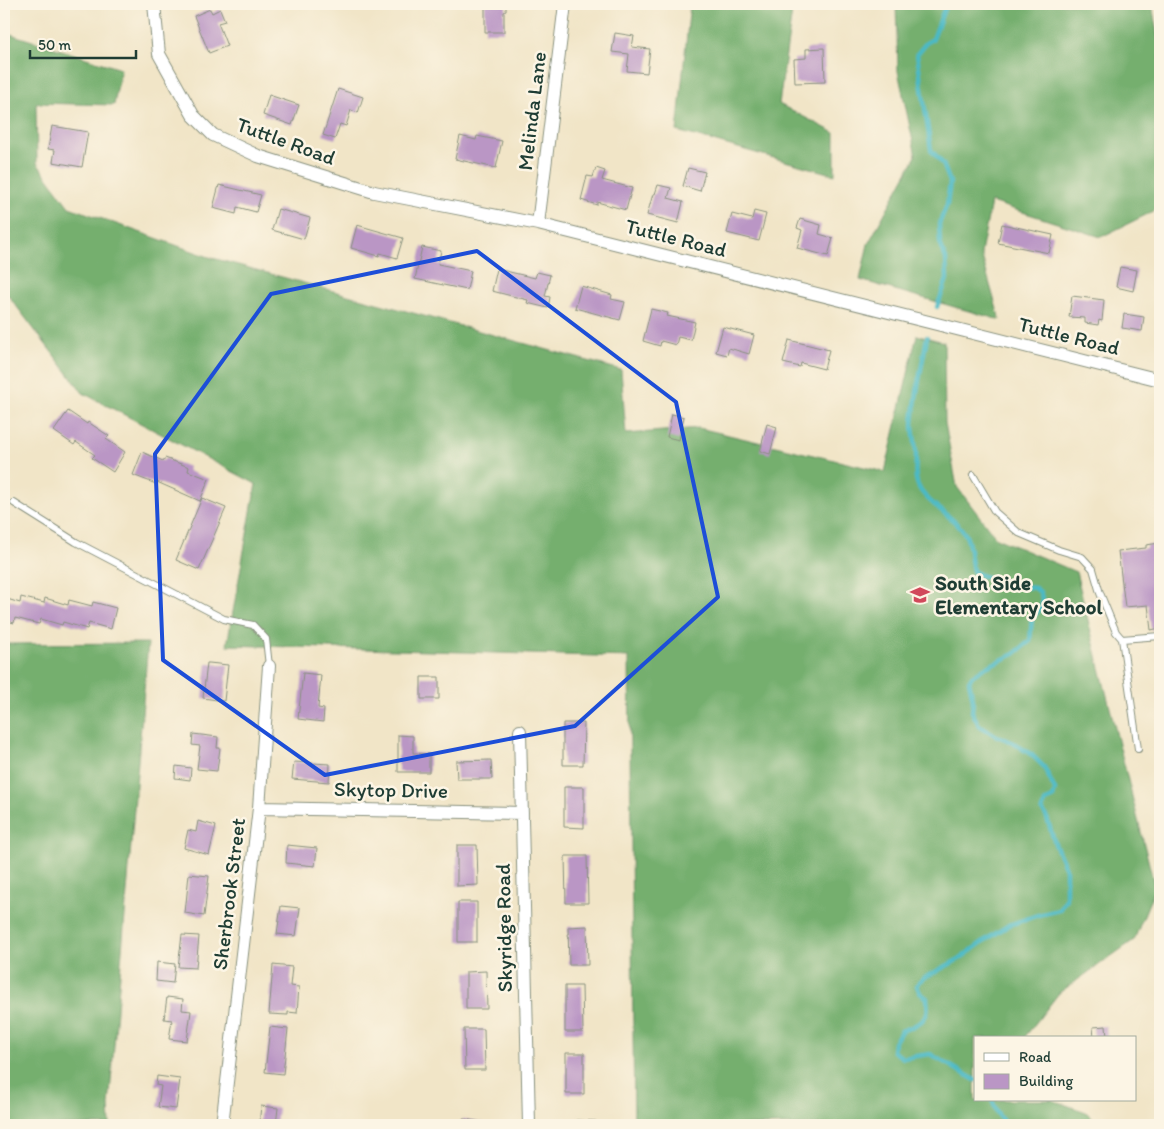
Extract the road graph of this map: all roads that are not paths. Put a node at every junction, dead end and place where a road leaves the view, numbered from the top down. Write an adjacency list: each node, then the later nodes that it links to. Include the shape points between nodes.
1 (154, 4): 3 (street, Tuttle Road, via 159,54 193,115 213,135 258,156 374,192)
2 (565, 4): 3 (street, Melinda Lane)
3 (538, 224): 4 (street, Tuttle Road)
4 (1160, 380)
5 (973, 475): 8 (lane, via 996,512 1018,533 1082,557 1093,569 1116,632)
6 (14, 503): 9 (lane, via 76,542 224,619 254,625 266,639)
7 (1160, 636): 8 (lane)
8 (1122, 639): 11 (lane)
9 (269, 666): 12 (street, Sherbrook Street)
10 (520, 731): 13 (street, Skyridge Road)
11 (1138, 748)
12 (259, 808): 13 (street, Skytop Drive); 14 (street, Sherbrook Street)
13 (522, 813): 15 (street, Skyridge Road)
14 (222, 1125)
15 (529, 1125)

